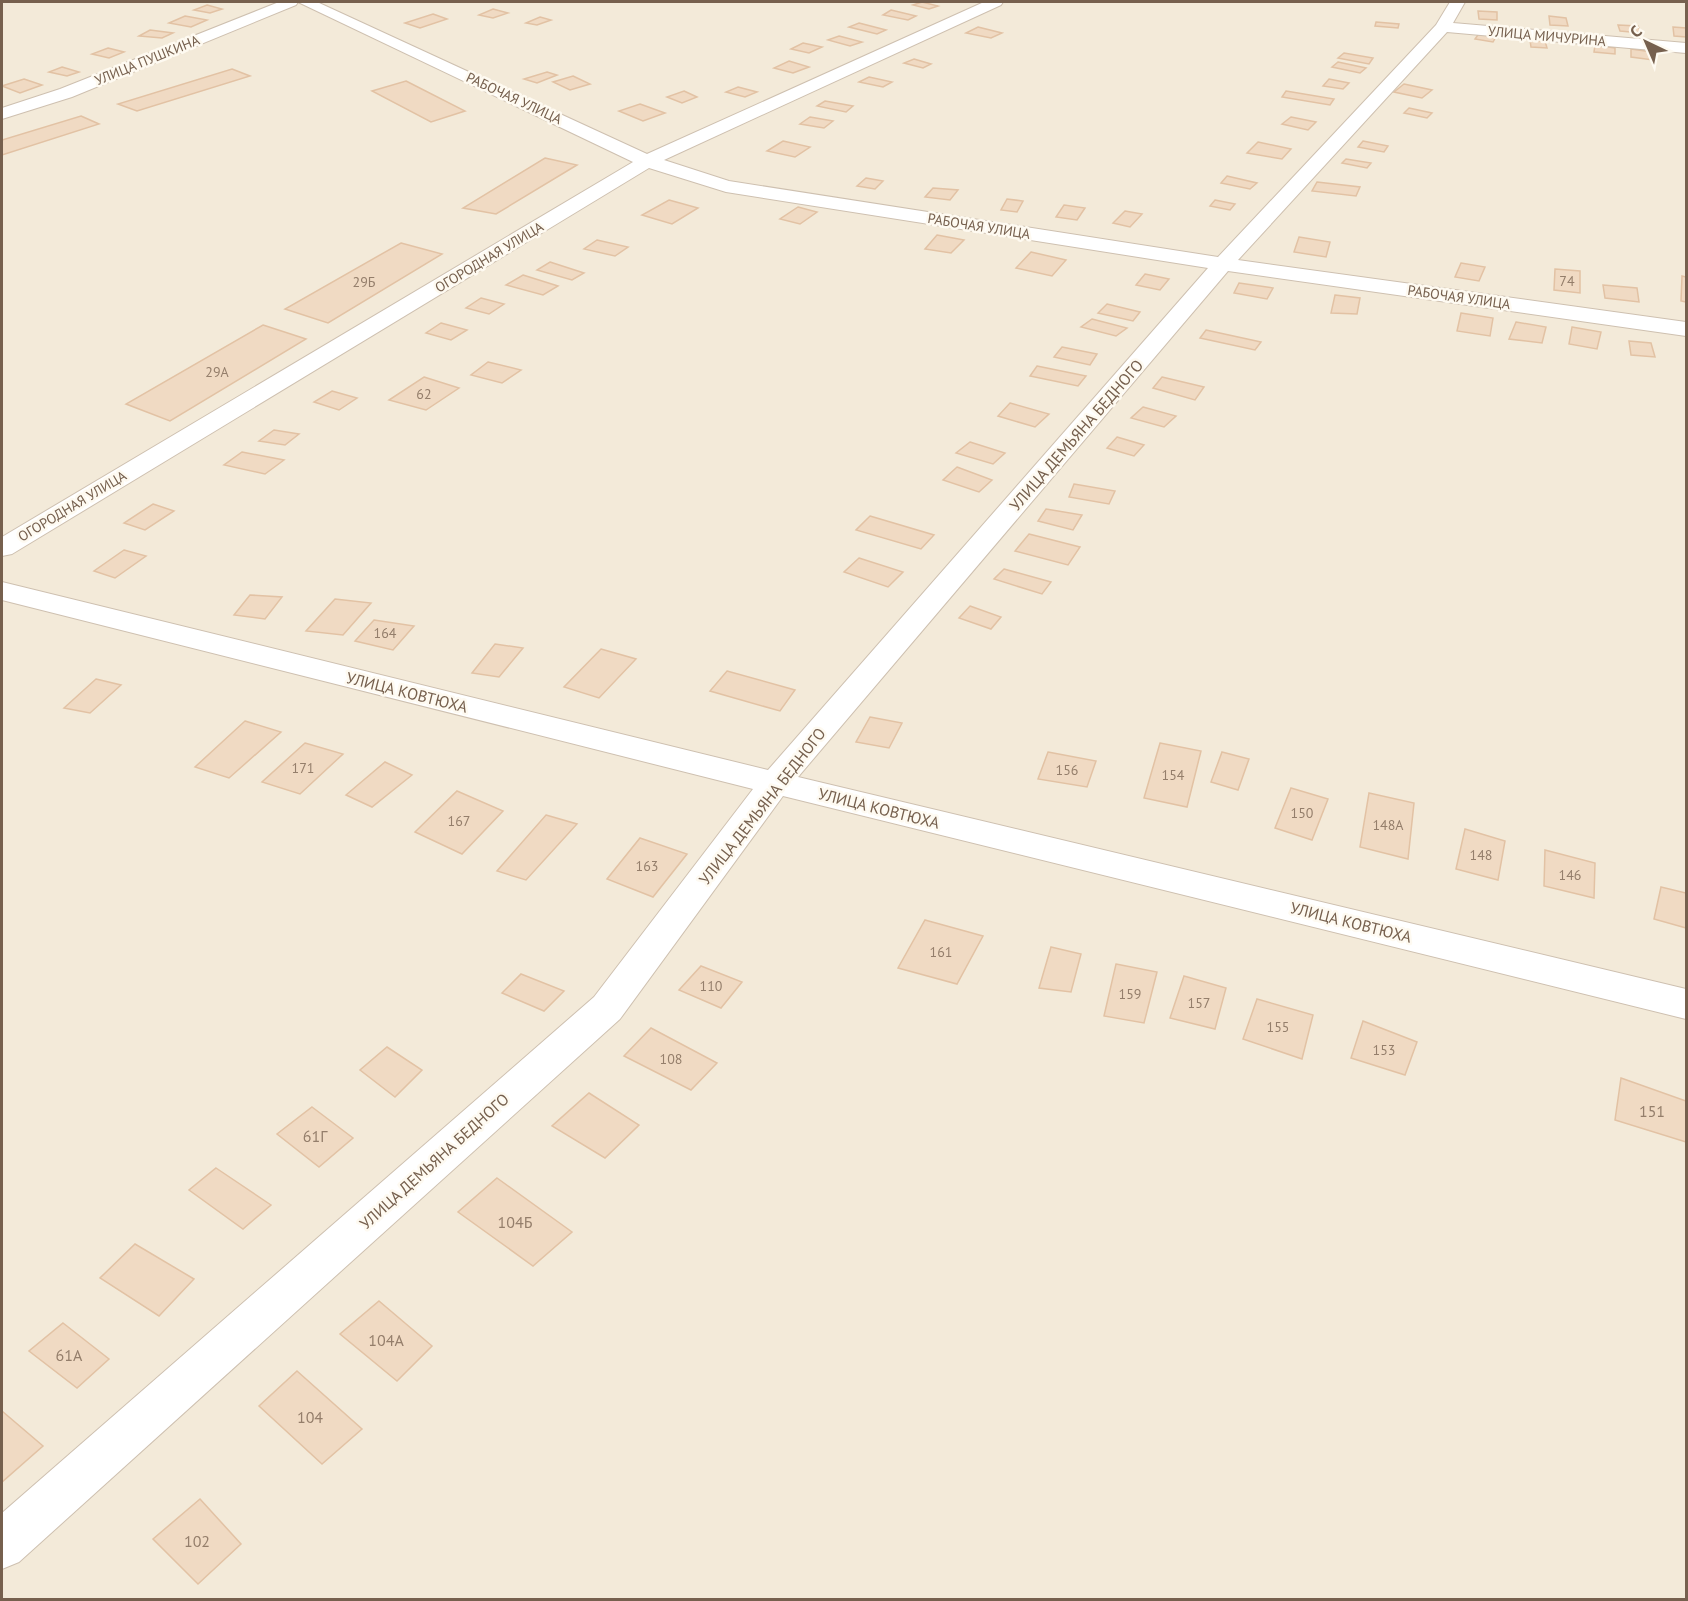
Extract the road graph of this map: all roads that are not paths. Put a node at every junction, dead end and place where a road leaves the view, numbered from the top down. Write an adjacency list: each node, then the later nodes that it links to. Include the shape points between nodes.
1 (291, 2): 6 (street, УЛИЦА ПУШКИНА, via 66,93)
2 (306, 2): 7 (street, РАБОЧАЯ УЛИЦА)
3 (996, 2): 7 (street, ОГОРОДНАЯ УЛИЦА)
4 (1450, 14): 5 (street, УЛИЦА МИЧУРИНА); 8 (street, УЛИЦА ДЕМЬЯНА БЕДНОГО)
5 (1686, 48)
6 (2, 114)
7 (647, 161): 8 (street, РАБОЧАЯ УЛИЦА, via 726,186); 10 (street, ОГОРОДНАЯ УЛИЦА)
8 (1223, 264): 9 (street, РАБОЧАЯ УЛИЦА); 12 (street, УЛИЦА ДЕМЬЯНА БЕДНОГО)
9 (1686, 329)
10 (2, 548)
11 (2, 591): 12 (street, УЛИЦА КОВТЮХА)
12 (775, 783): 13 (street, УЛИЦА КОВТЮХА); 14 (street, УЛИЦА ДЕМЬЯНА БЕДНОГО, via 608,1008)
13 (1686, 1004)
14 (2, 1545)

